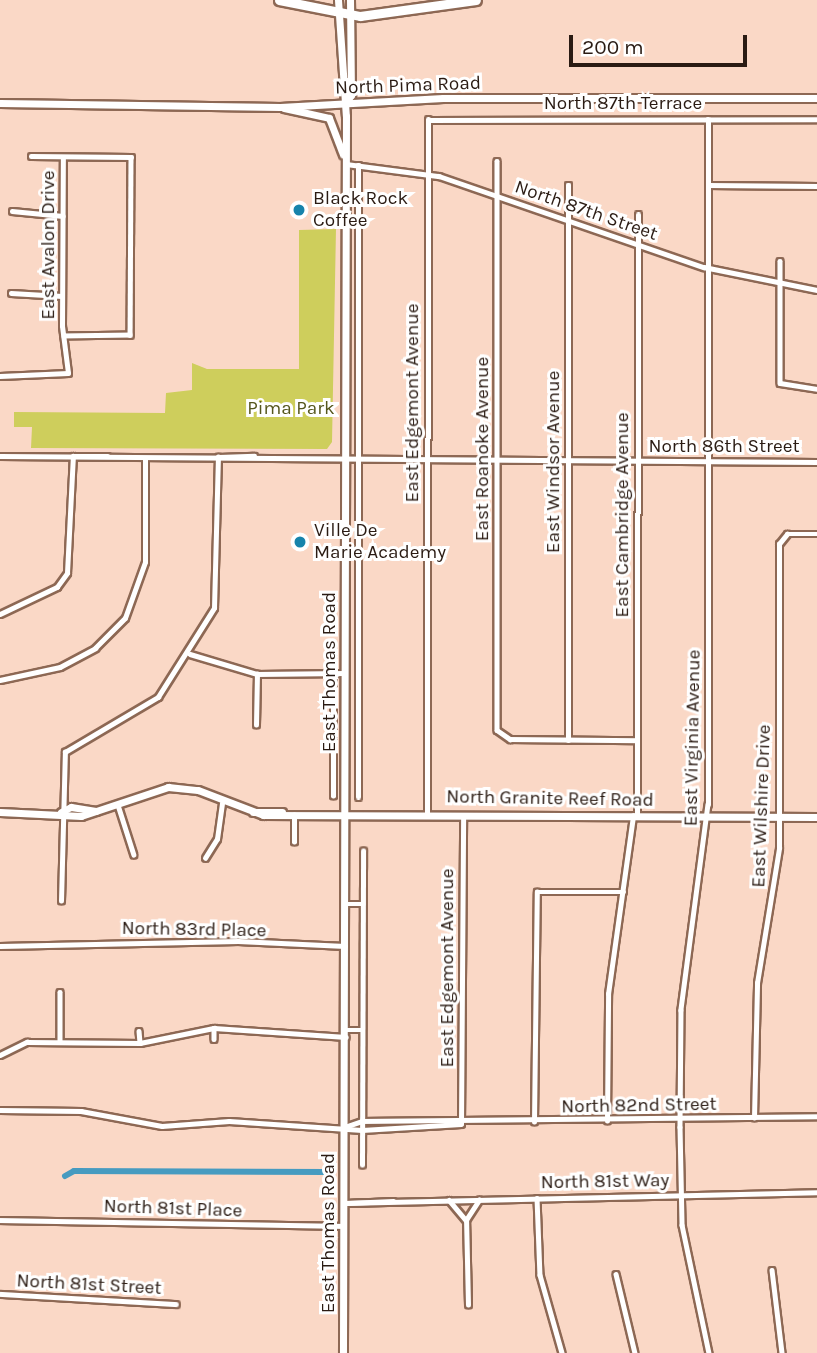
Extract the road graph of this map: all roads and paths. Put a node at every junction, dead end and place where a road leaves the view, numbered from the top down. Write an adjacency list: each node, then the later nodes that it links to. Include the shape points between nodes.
1 (279, 0): 5 (highway)
2 (476, 0): 6 (highway)
3 (338, 1): 5 (main road, East Thomas Road)
4 (351, 1): 6 (main road, East Thomas Road)
5 (338, 15): 6 (highway); 9 (main road, East Thomas Road)
6 (351, 16): 9 (main road, East Thomas Road, via 351,95)
7 (817, 98): 9 (main road, North Pima Road)
8 (0, 103): 10 (main road, North Pima Road)
9 (345, 103): 10 (main road, North Pima Road); 17 (main road, East Thomas Road)
10 (280, 107): 17 (main road, via 329,118)
11 (708, 118): 12 (street, North 87th Terrace); 13 (street, North 87th Terrace); 21 (street, East Virginia Avenue)
12 (429, 119): 19 (street, East Edgemont Avenue)
13 (817, 119)
14 (31, 156): 15 (street)
15 (62, 158): 26 (street, East Avalon Drive); 35 (street, via 131,157 130,335)
16 (497, 162): 23 (street, East Roanoke Avenue)
17 (345, 164): 18 (street, North 87th Street); 41 (main road, East Thomas Road)
18 (358, 165): 19 (street, North 87th Street); 42 (street, East Thomas Road)
19 (427, 173): 23 (street, North 87th Street); 44 (street, East Edgemont Avenue)
20 (568, 185): 27 (street, East Windsor Avenue)
21 (708, 186): 22 (street); 30 (street, East Virginia Avenue)
22 (817, 186)
23 (497, 195): 27 (street, North 87th Street); 45 (street, East Roanoke Avenue)
24 (12, 211): 26 (street)
25 (638, 215): 28 (street, East Cambridge Avenue)
26 (62, 216): 34 (street, East Avalon Drive)
27 (568, 220): 28 (street, North 87th Street); 46 (street, East Windsor Avenue)
28 (638, 244): 30 (street, North 87th Street); 47 (street, East Cambridge Avenue)
29 (780, 261): 31 (street)
30 (708, 268): 31 (street, North 87th Street); 48 (street, East Virginia Avenue)
31 (780, 283): 32 (street, North 87th Street); 37 (street, via 782,386)
32 (817, 290)
33 (11, 293): 34 (street)
34 (62, 296): 35 (street, East Avalon Drive)
35 (64, 336): 36 (street, East Avalon Drive, via 68,373)
36 (0, 376)
37 (817, 389)
38 (0, 456): 39 (street, North 86th Street)
39 (73, 456): 43 (street, North 86th Street); 51 (street, via 73,559 67,573 57,587)
40 (218, 457): 41 (street, North 86th Street); 43 (street, North 86th Street); 52 (street, via 218,586)
41 (345, 457): 42 (street, North 86th Street); 54 (main road, East Thomas Road)
42 (358, 457): 44 (street, North 86th Street); 61 (street, East Thomas Road)
43 (145, 459): 56 (street, via 145,562 125,618 95,648 60,667)
44 (427, 459): 45 (street, North 86th Street); 68 (street, East Edgemont Avenue)
45 (497, 459): 46 (street, North 86th Street); 58 (street, East Roanoke Avenue, via 500,736)
46 (568, 460): 47 (street, North 86th Street); 58 (street, East Windsor Avenue)
47 (637, 460): 48 (street, North 86th Street); 59 (street, East Cambridge Avenue)
48 (708, 461): 49 (street, North 86th Street); 71 (street, East Virginia Avenue)
49 (817, 462)
50 (817, 534): 72 (street, East Wilshire Drive, via 782,537)
51 (0, 614)
52 (190, 654): 55 (street); 65 (street, via 158,697 65,752)
53 (333, 673): 54 (street); 55 (street); 60 (street, East Thomas Road)
54 (346, 673): 67 (main road, East Thomas Road)
55 (257, 674): 57 (street)
56 (0, 680)
57 (256, 724)
58 (568, 740): 59 (street)
59 (637, 740): 70 (street, East Cambridge Avenue)
60 (333, 796)
61 (358, 797)
62 (222, 803): 63 (main road, North Granite Reef Road, via 198,790 167,787); 66 (main road, North Granite Reef Road, via 253,812); 77 (street, via 217,839)
63 (118, 805): 65 (main road, North Granite Reef Road); 76 (street)
64 (0, 812): 65 (main road, North Granite Reef Road)
65 (61, 812): 79 (street)
66 (294, 812): 67 (main road, North Granite Reef Road); 74 (street)
67 (346, 813): 68 (main road, North Granite Reef Road); 80 (main road, East Thomas Road)
68 (427, 813): 69 (main road, North Granite Reef Road)
69 (463, 813): 70 (main road, North Granite Reef Road); 100 (street, East Edgemont Avenue)
70 (635, 815): 71 (main road, North Granite Reef Road); 78 (street, East Cambridge Avenue)
71 (707, 816): 72 (main road, North Granite Reef Road); 96 (street, East Virginia Avenue, via 681,1000)
72 (779, 817): 73 (main road, North Granite Reef Road); 95 (street, East Wilshire Drive, via 776,884 757,984)
73 (817, 817)
74 (294, 842)
75 (363, 851): 81 (street, East Thomas Road)
76 (134, 855)
77 (205, 858)
78 (624, 892): 98 (street, East Cambridge Avenue, via 608,994); 99 (street, via 537,892)
79 (61, 901)
80 (346, 904): 81 (street); 83 (main road, East Thomas Road)
81 (363, 904): 86 (street, East Thomas Road)
82 (0, 946): 83 (street, North 83rd Place, via 238,941)
83 (346, 947): 88 (main road, East Thomas Road)
84 (60, 992): 90 (street)
85 (214, 1028): 88 (street); 89 (street); 91 (street)
86 (363, 1030): 88 (street); 97 (street, East Thomas Road)
87 (139, 1031): 91 (street)
88 (345, 1033): 101 (main road, East Thomas Road)
89 (214, 1039)
90 (60, 1042): 91 (street); 92 (street, via 18,1044)
91 (140, 1043)
92 (0, 1055)
93 (0, 1110): 101 (street, North 82nd Street, via 81,1111 162,1126 229,1121)
94 (817, 1116): 95 (street, North 82nd Street)
95 (754, 1118): 96 (street, North 82nd Street)
96 (680, 1120): 98 (street, North 82nd Street); 105 (street, East Virginia Avenue)
97 (362, 1121): 100 (street, North 82nd Street); 101 (street, North 82nd Street); 102 (street, East Thomas Road)
98 (607, 1121): 99 (street, North 82nd Street)
99 (534, 1122): 100 (street, North 82nd Street)
100 (461, 1124): 102 (street, North 82nd Street)
101 (345, 1127): 102 (street, North 82nd Street); 109 (main road, East Thomas Road)
102 (362, 1130): 103 (street, East Thomas Road)
103 (362, 1165)
104 (817, 1192): 105 (street, North 81st Way)
105 (681, 1195): 106 (street, North 81st Way); 121 (street, East Virginia Avenue)
106 (537, 1198): 108 (street, North 81st Way); 119 (street, via 540,1275)
107 (449, 1200): 108 (street, North 81st Way); 109 (street, North 81st Way); 111 (street)
108 (479, 1200): 111 (street)
109 (344, 1203): 112 (main road, East Thomas Road)
110 (0, 1220): 112 (street, North 81st Place)
111 (466, 1220): 117 (street)
112 (344, 1226): 118 (main road, East Thomas Road)
113 (772, 1270): 122 (street)
114 (616, 1274): 120 (street)
115 (0, 1294): 116 (street, North 81st Street)
116 (176, 1304)
117 (468, 1305)
118 (344, 1353)
119 (562, 1353)
120 (635, 1353)
121 (709, 1353)
122 (782, 1353)

